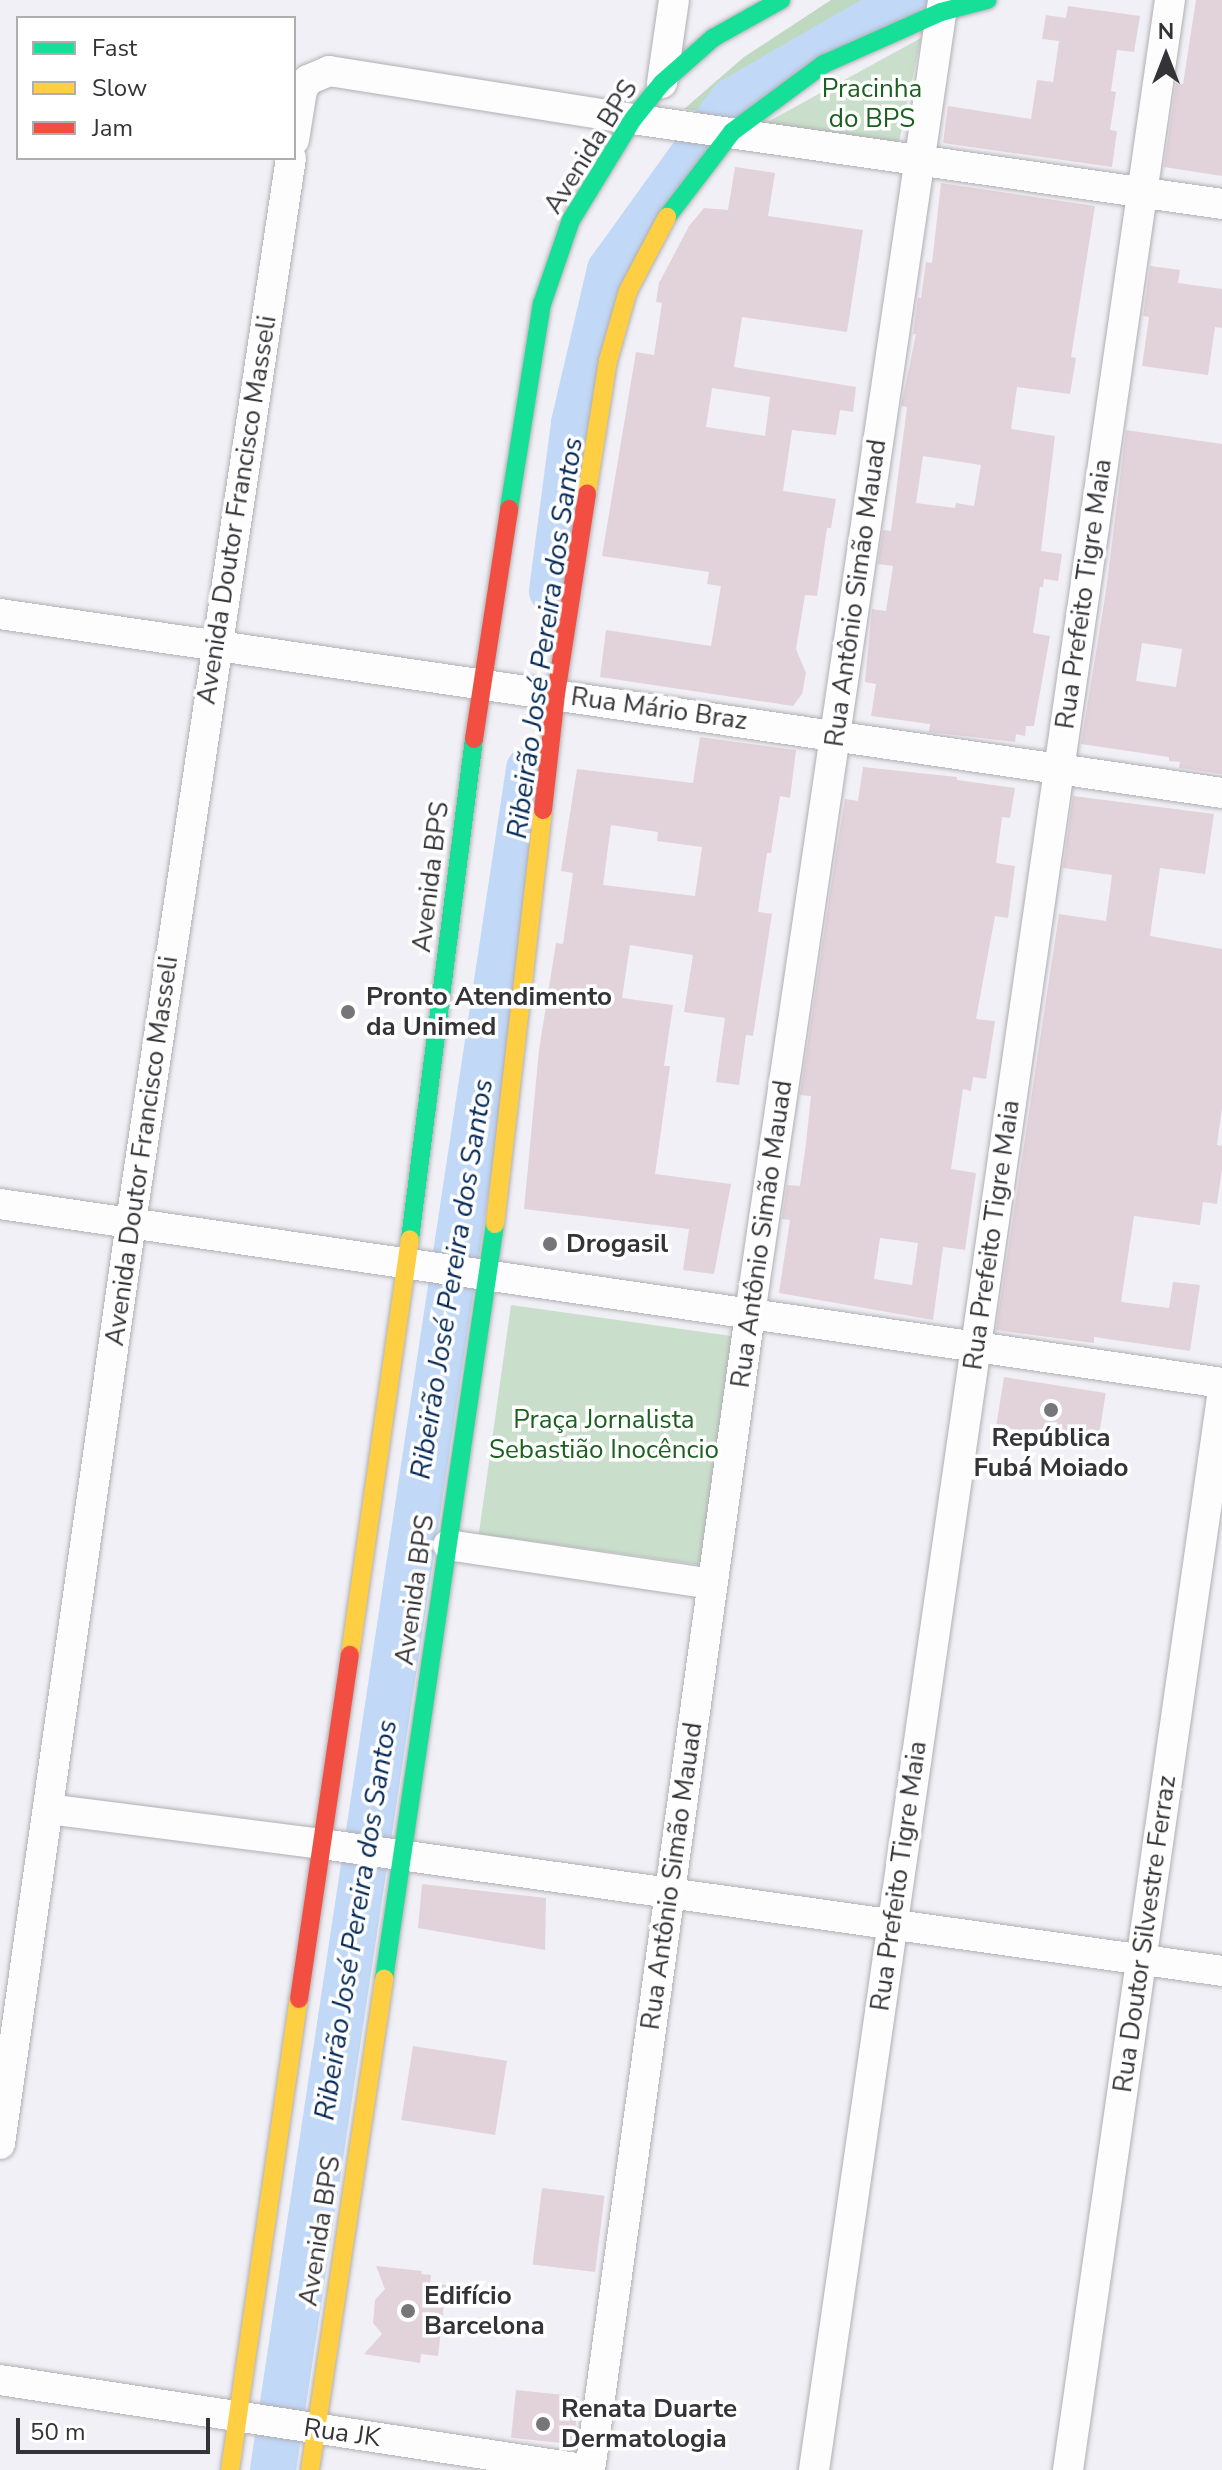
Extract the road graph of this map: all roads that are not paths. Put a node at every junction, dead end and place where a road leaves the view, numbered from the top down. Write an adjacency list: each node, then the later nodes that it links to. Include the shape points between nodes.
1 (674, 0): 6 (street)
2 (781, 0): 6 (main road, Avenida BPS, via 713,38)
3 (987, 0): 5 (main road, Avenida BPS)
4 (1170, 0): 12 (street, Rua Prefeito Tigre Maia)
5 (942, 6): 9 (main road, Avenida BPS, via 824,64); 10 (street, Rua Antônio Simão Mauad)
6 (662, 83): 7 (main road, Avenida BPS)
7 (648, 121): 8 (street, via 329,71 308,80 302,90); 9 (street); 16 (main road, Avenida BPS, via 571,220 542,304)
8 (296, 128)
9 (724, 130): 10 (street); 17 (main road, Avenida BPS, via 669,213 628,291 608,361)
10 (919, 159): 12 (street); 18 (street, Rua Antônio Simão Mauad)
11 (291, 160): 15 (street, Avenida Doutor Francisco Masseli)
12 (1142, 192): 13 (street); 19 (street, Rua Prefeito Tigre Maia)
13 (1222, 204)
14 (0, 614): 15 (street, Rua Mário Braz)
15 (216, 645): 16 (street, Rua Mário Braz); 22 (street, Avenida Doutor Francisco Masseli)
16 (489, 684): 17 (street, Rua Mário Braz); 23 (main road, Avenida BPS)
17 (549, 693): 18 (street, Rua Mário Braz); 24 (main road, Avenida BPS)
18 (835, 735): 19 (street, Rua Mário Braz); 25 (street, Rua Antônio Simão Mauad)
19 (1059, 769): 20 (street, Rua Mário Braz); 26 (street, Rua Prefeito Tigre Maia)
20 (1222, 793)
21 (0, 1204): 22 (street)
22 (131, 1222): 23 (street); 31 (street, Avenida Doutor Francisco Masseli)
23 (414, 1266): 24 (street); 32 (main road, Avenida BPS)
24 (482, 1277): 25 (street); 29 (main road, Avenida BPS)
25 (750, 1314): 26 (street); 30 (street, Rua Antônio Simão Mauad)
26 (976, 1347): 27 (street); 35 (street, Rua Prefeito Tigre Maia)
27 (1222, 1383)
28 (1222, 1397): 36 (street, Rua Doutor Silvestre Ferraz)
29 (448, 1545): 30 (street); 33 (main road, Avenida BPS)
30 (712, 1584): 34 (street, Rua Antônio Simão Mauad)
31 (48, 1809): 32 (street); 38 (street, Avenida Doutor Francisco Masseli)
32 (330, 1845): 33 (street); 40 (main road, Avenida BPS)
33 (396, 1855): 34 (street); 41 (main road, Avenida BPS)
34 (670, 1894): 35 (street); 44 (street, Rua Antônio Simão Mauad)
35 (892, 1925): 36 (street); 45 (street, Rua Prefeito Tigre Maia)
36 (1141, 1960): 37 (street); 46 (street, Rua Doutor Silvestre Ferraz)
37 (1222, 1971)
38 (0, 2144)
39 (0, 2380): 40 (street, Rua JK)
40 (244, 2418): 41 (street, Rua JK); 42 (main road, Avenida BPS)
41 (308, 2428): 43 (main road, Avenida BPS); 44 (street, Rua JK)
42 (230, 2470)
43 (310, 2470)
44 (589, 2470)
45 (814, 2470)
46 (1068, 2470)

